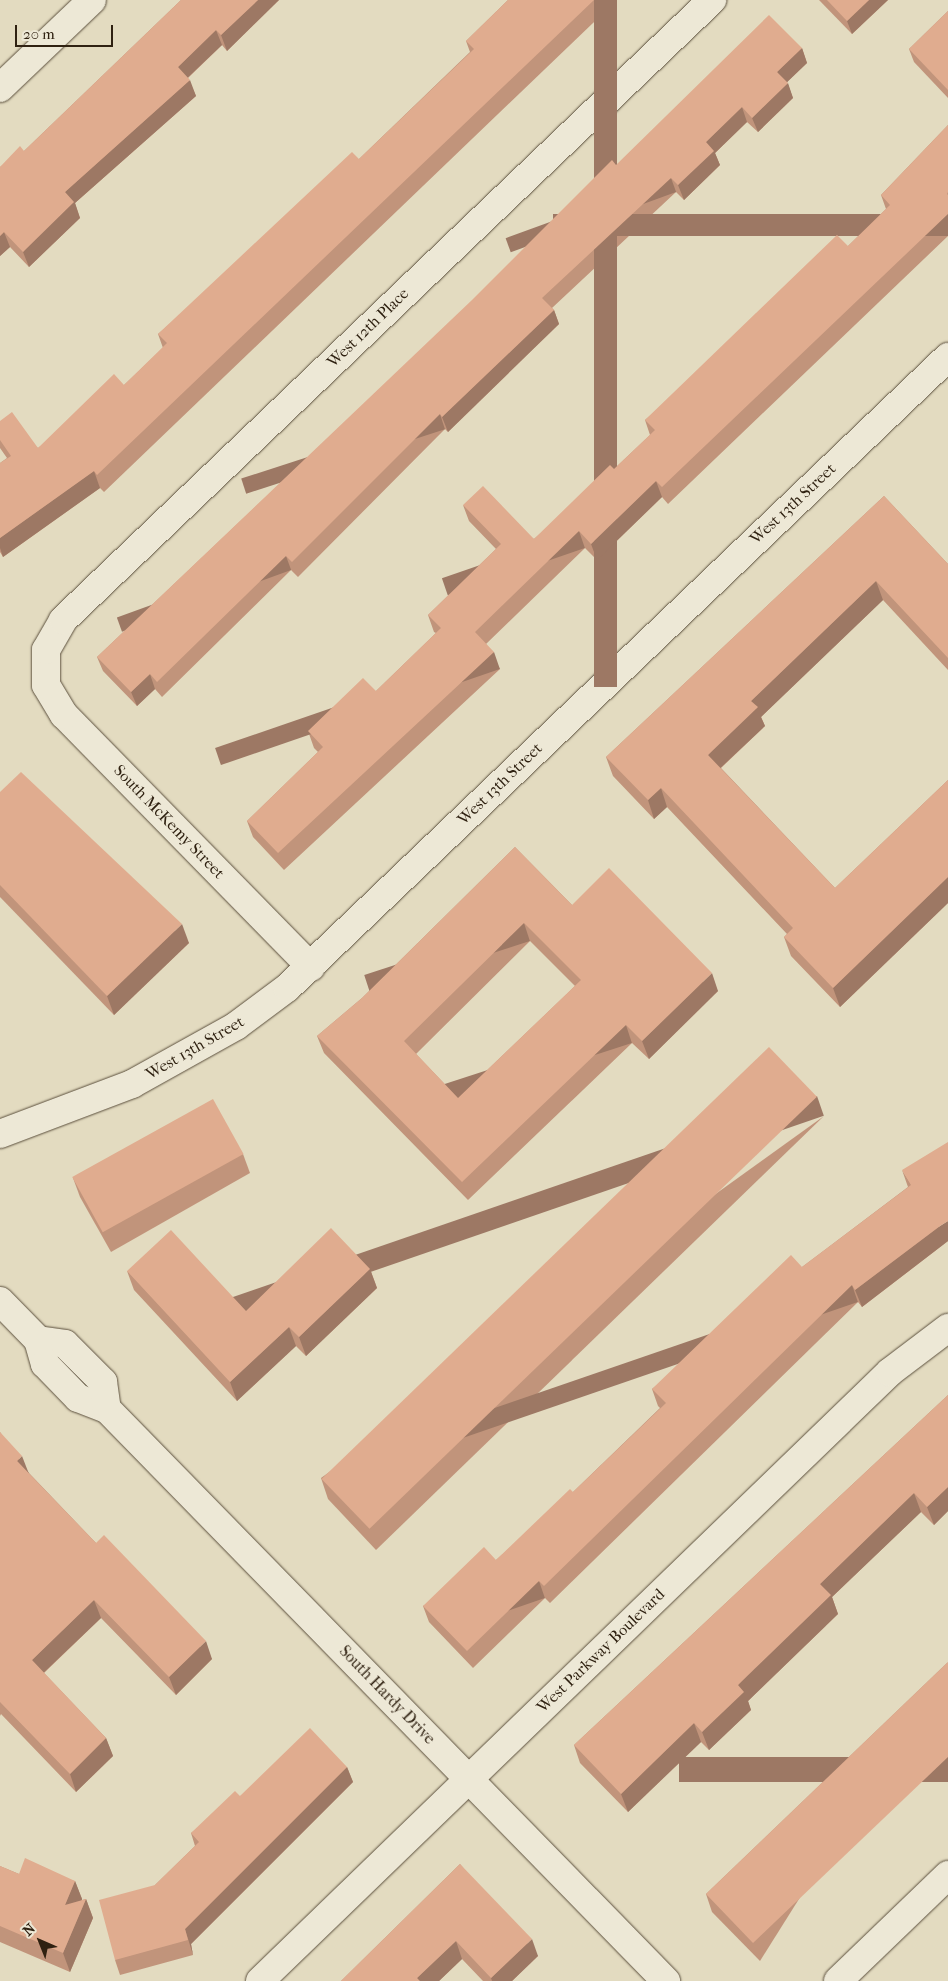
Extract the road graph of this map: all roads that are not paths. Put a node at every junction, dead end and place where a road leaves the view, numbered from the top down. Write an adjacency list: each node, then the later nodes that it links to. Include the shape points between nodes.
1 (92, 0): 3 (street)
2 (712, 0): 5 (street, West 12th Place, via 63,620 46,650)
3 (0, 88)
4 (948, 357): 6 (street, West 13th Street)
5 (43, 668): 6 (street, South McKemy Street, via 46,685 64,715)
6 (311, 967): 7 (street, West 13th Street, via 243,1022 170,1064 124,1087)
7 (0, 1134)
8 (0, 1301): 10 (street, South Hardy Drive, via 38,1340 45,1364 78,1398 107,1409)
9 (948, 1328): 10 (street, West Parkway Boulevard, via 890,1372)
10 (468, 1779): 12 (street, West Parkway Boulevard); 13 (street, South Hardy Drive)
11 (948, 1875): 14 (street)
12 (260, 1981)
13 (666, 1981)
14 (838, 1981)

